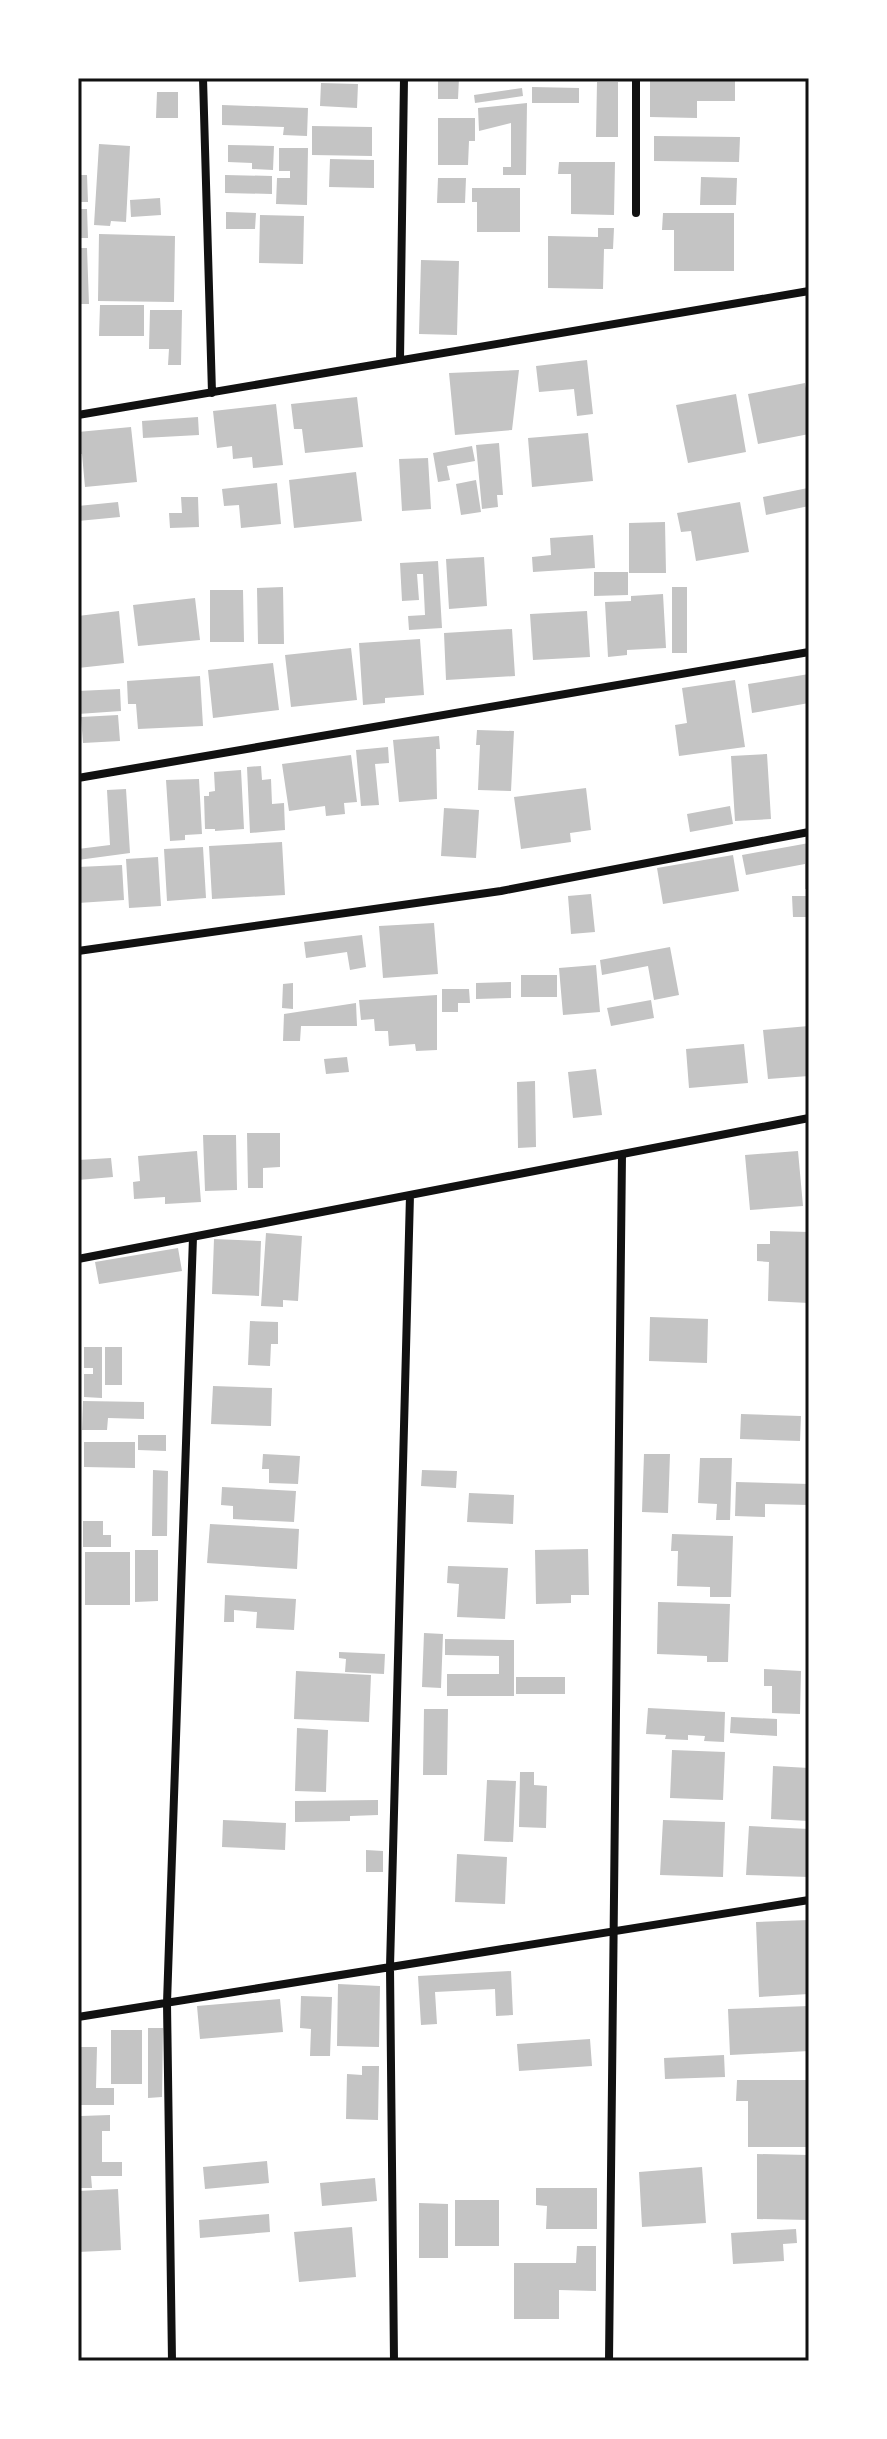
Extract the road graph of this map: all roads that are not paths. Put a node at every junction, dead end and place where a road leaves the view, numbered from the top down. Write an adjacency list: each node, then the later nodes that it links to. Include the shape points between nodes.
1 (203, 78): 7 (street)
2 (404, 78): 6 (street)
3 (636, 78): 4 (street)
4 (636, 213)
5 (809, 291): 6 (street)
6 (400, 360): 7 (street)
7 (212, 393): 8 (street)
8 (78, 415)
9 (809, 652): 10 (street)
10 (78, 778)
11 (809, 832): 12 (street, via 501,891)
12 (78, 951)
13 (809, 1118): 14 (street)
14 (622, 1154): 15 (street); 19 (street)
15 (410, 1195): 16 (street); 20 (street)
16 (193, 1237): 17 (street); 21 (street)
17 (78, 1259)
18 (809, 1900): 19 (street)
19 (613, 1932): 20 (street); 25 (street)
20 (390, 1967): 21 (street); 24 (street)
21 (167, 2003): 22 (street); 23 (street)
22 (78, 2017)
23 (172, 2361)
24 (394, 2361)
25 (609, 2361)

